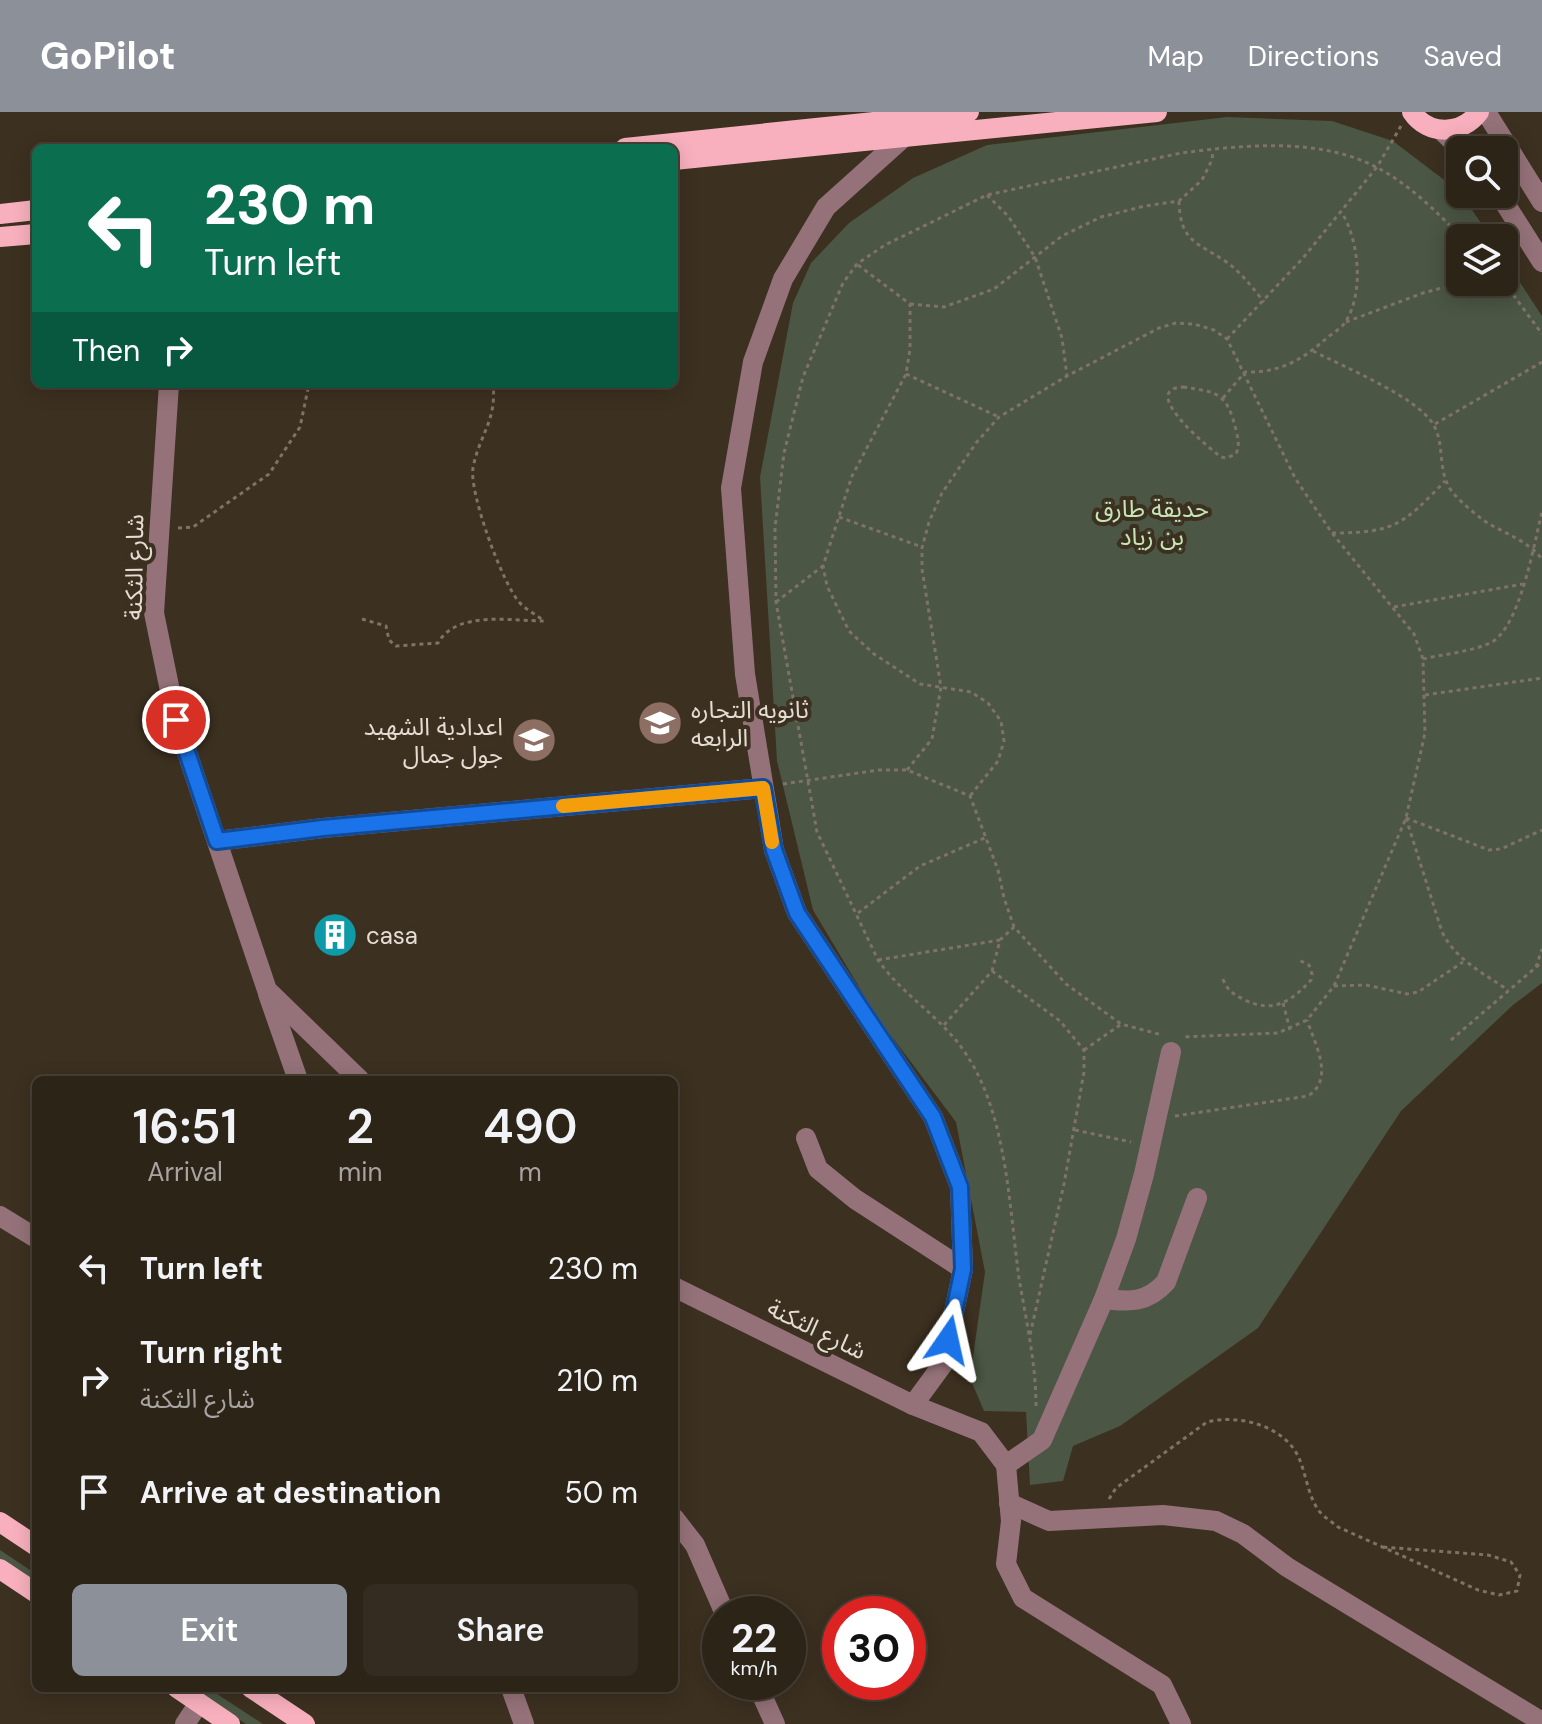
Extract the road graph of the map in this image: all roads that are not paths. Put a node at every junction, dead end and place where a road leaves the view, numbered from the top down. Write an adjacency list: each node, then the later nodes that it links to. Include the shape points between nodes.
1 (969, 112): 9 (main road)
2 (1157, 112): 7 (main road)
3 (1479, 112): 6 (main road, via 1466,125)
4 (1486, 112): 11 (street)
5 (1406, 119): 6 (main road)
6 (1441, 130): 8 (street)
7 (905, 136): 10 (main road); 19 (street, via 826,207 783,279 753,362 731,488 745,674)
8 (1447, 136)
9 (663, 144)
10 (678, 160)
11 (1542, 202)
12 (1508, 208): 17 (street)
13 (32, 210): 14 (main road)
14 (0, 214)
15 (32, 234): 16 (main road)
16 (0, 237)
17 (1542, 262)
18 (169, 388): 20 (street, شارع الثكنة, via 154,613 176,720)
19 (763, 788): 20 (street); 29 (street, via 774,850 797,913 933,1117 960,1187)
20 (217, 841): 21 (street, شارع الثكنة)
21 (267, 990): 23 (street); 24 (street, شارع الثكنة)
22 (1171, 1052): 31 (street, via 1126,1239)
23 (297, 1076)
24 (356, 1076)
25 (806, 1138): 29 (street, via 818,1169)
26 (1197, 1198): 31 (street, via 1166,1282 1131,1302)
27 (0, 1216): 28 (street)
28 (32, 1236)
29 (963, 1269): 32 (street, via 943,1364)
30 (678, 1289): 32 (street, شارع الثكنة)
31 (1104, 1299): 33 (street, via 1042,1440)
32 (913, 1405): 33 (street, شارع الثكنة, via 981,1432)
33 (1006, 1465): 34 (street)
34 (1009, 1503): 46 (street, via 1049,1521 1163,1515 1216,1521); 52 (street, via 1006,1564 1023,1598 1162,1685)
35 (0, 1522): 37 (main road)
36 (678, 1523): 40 (street, via 695,1545)
37 (32, 1543)
38 (0, 1569): 39 (main road)
39 (32, 1590)
40 (717, 1596)
41 (183, 1692): 45 (main road)
42 (257, 1692): 49 (main road)
43 (512, 1692): 50 (street)
44 (764, 1700): 51 (street)
45 (199, 1703): 47 (street); 48 (main road)
46 (1542, 1722)
47 (185, 1724)
48 (230, 1724)
49 (305, 1724)
50 (524, 1724)
51 (775, 1724)
52 (1181, 1724)

